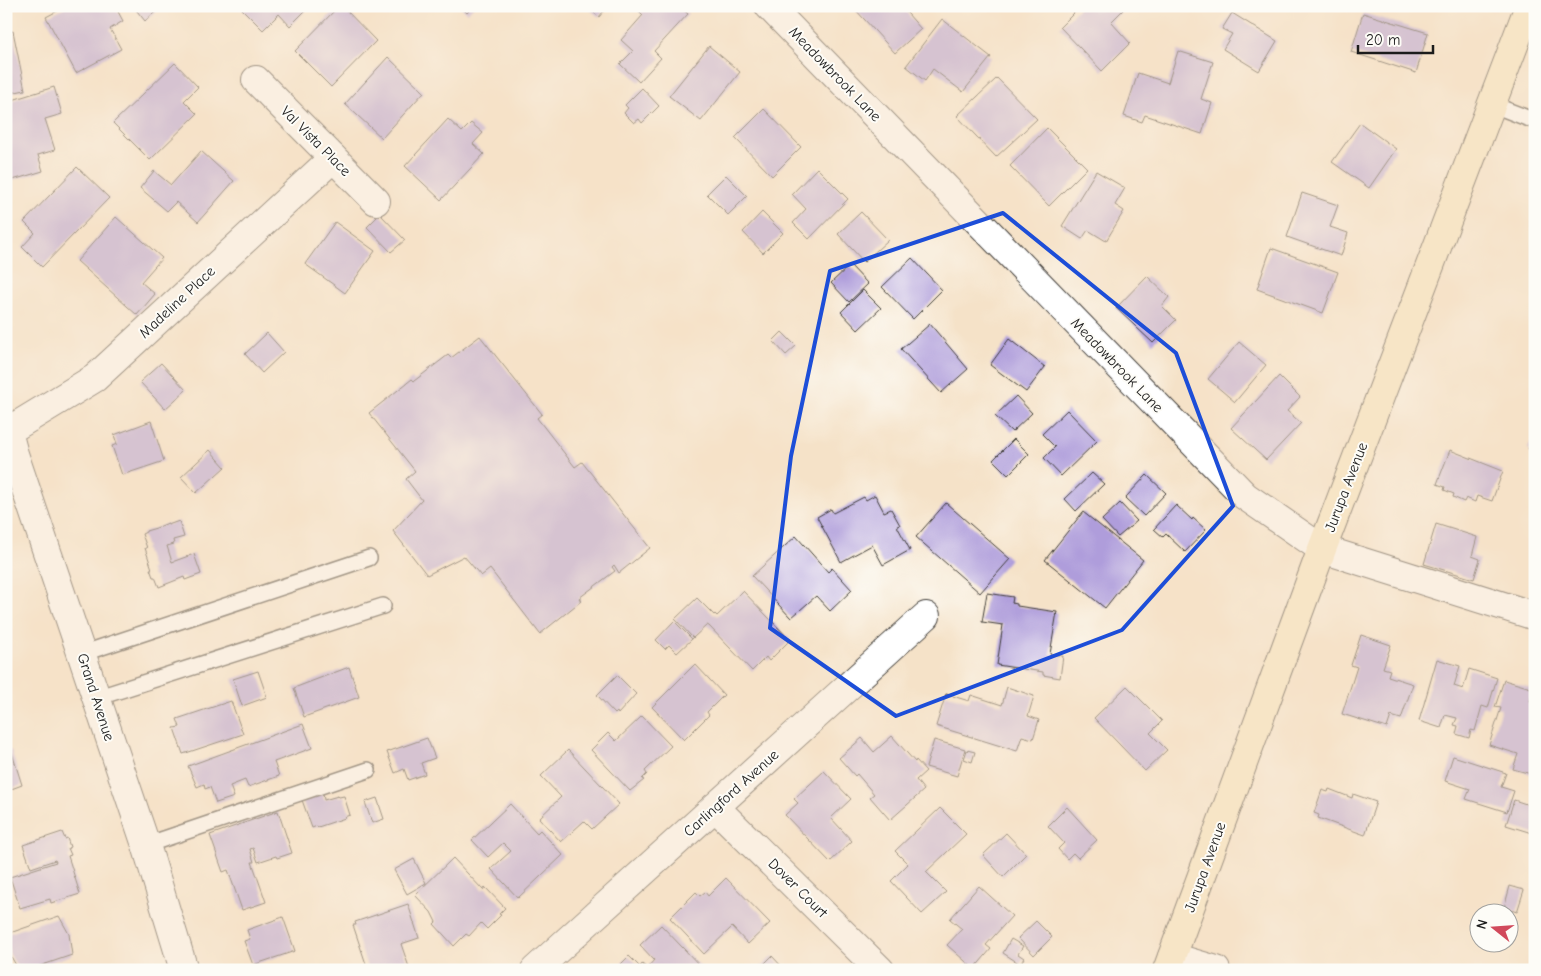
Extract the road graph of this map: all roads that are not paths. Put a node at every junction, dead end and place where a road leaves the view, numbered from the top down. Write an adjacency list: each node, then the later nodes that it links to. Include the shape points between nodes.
1 (769, 6): 9 (street, Meadowbrook Lane, via 1245,496)
2 (1529, 6): 4 (main road, Jurupa Avenue)
3 (256, 80): 6 (street, Val Vista Place)
4 (1490, 104): 5 (lane); 9 (main road, Jurupa Avenue)
5 (1535, 121)
6 (333, 158): 7 (street, Val Vista Place); 8 (street, Madeline Place, via 94,378)
7 (376, 201)
8 (9, 442): 14 (street, Grand Avenue)
9 (1322, 549): 13 (street, Meadowbrook Lane); 19 (main road, Jurupa Avenue)
10 (369, 558): 14 (lane)
11 (383, 606): 15 (lane)
12 (926, 616): 17 (street, Carlingford Avenue)
13 (1535, 616)
14 (81, 654): 15 (street, Grand Avenue)
15 (96, 698): 18 (street, Grand Avenue)
16 (368, 770): 18 (lane)
17 (715, 807): 21 (street, Carlingford Avenue); 22 (street, Dover Court)
18 (146, 845): 20 (street, Grand Avenue)
19 (1170, 963): 23 (street)
20 (184, 970)
21 (536, 970)
22 (880, 970)
23 (1216, 970)

